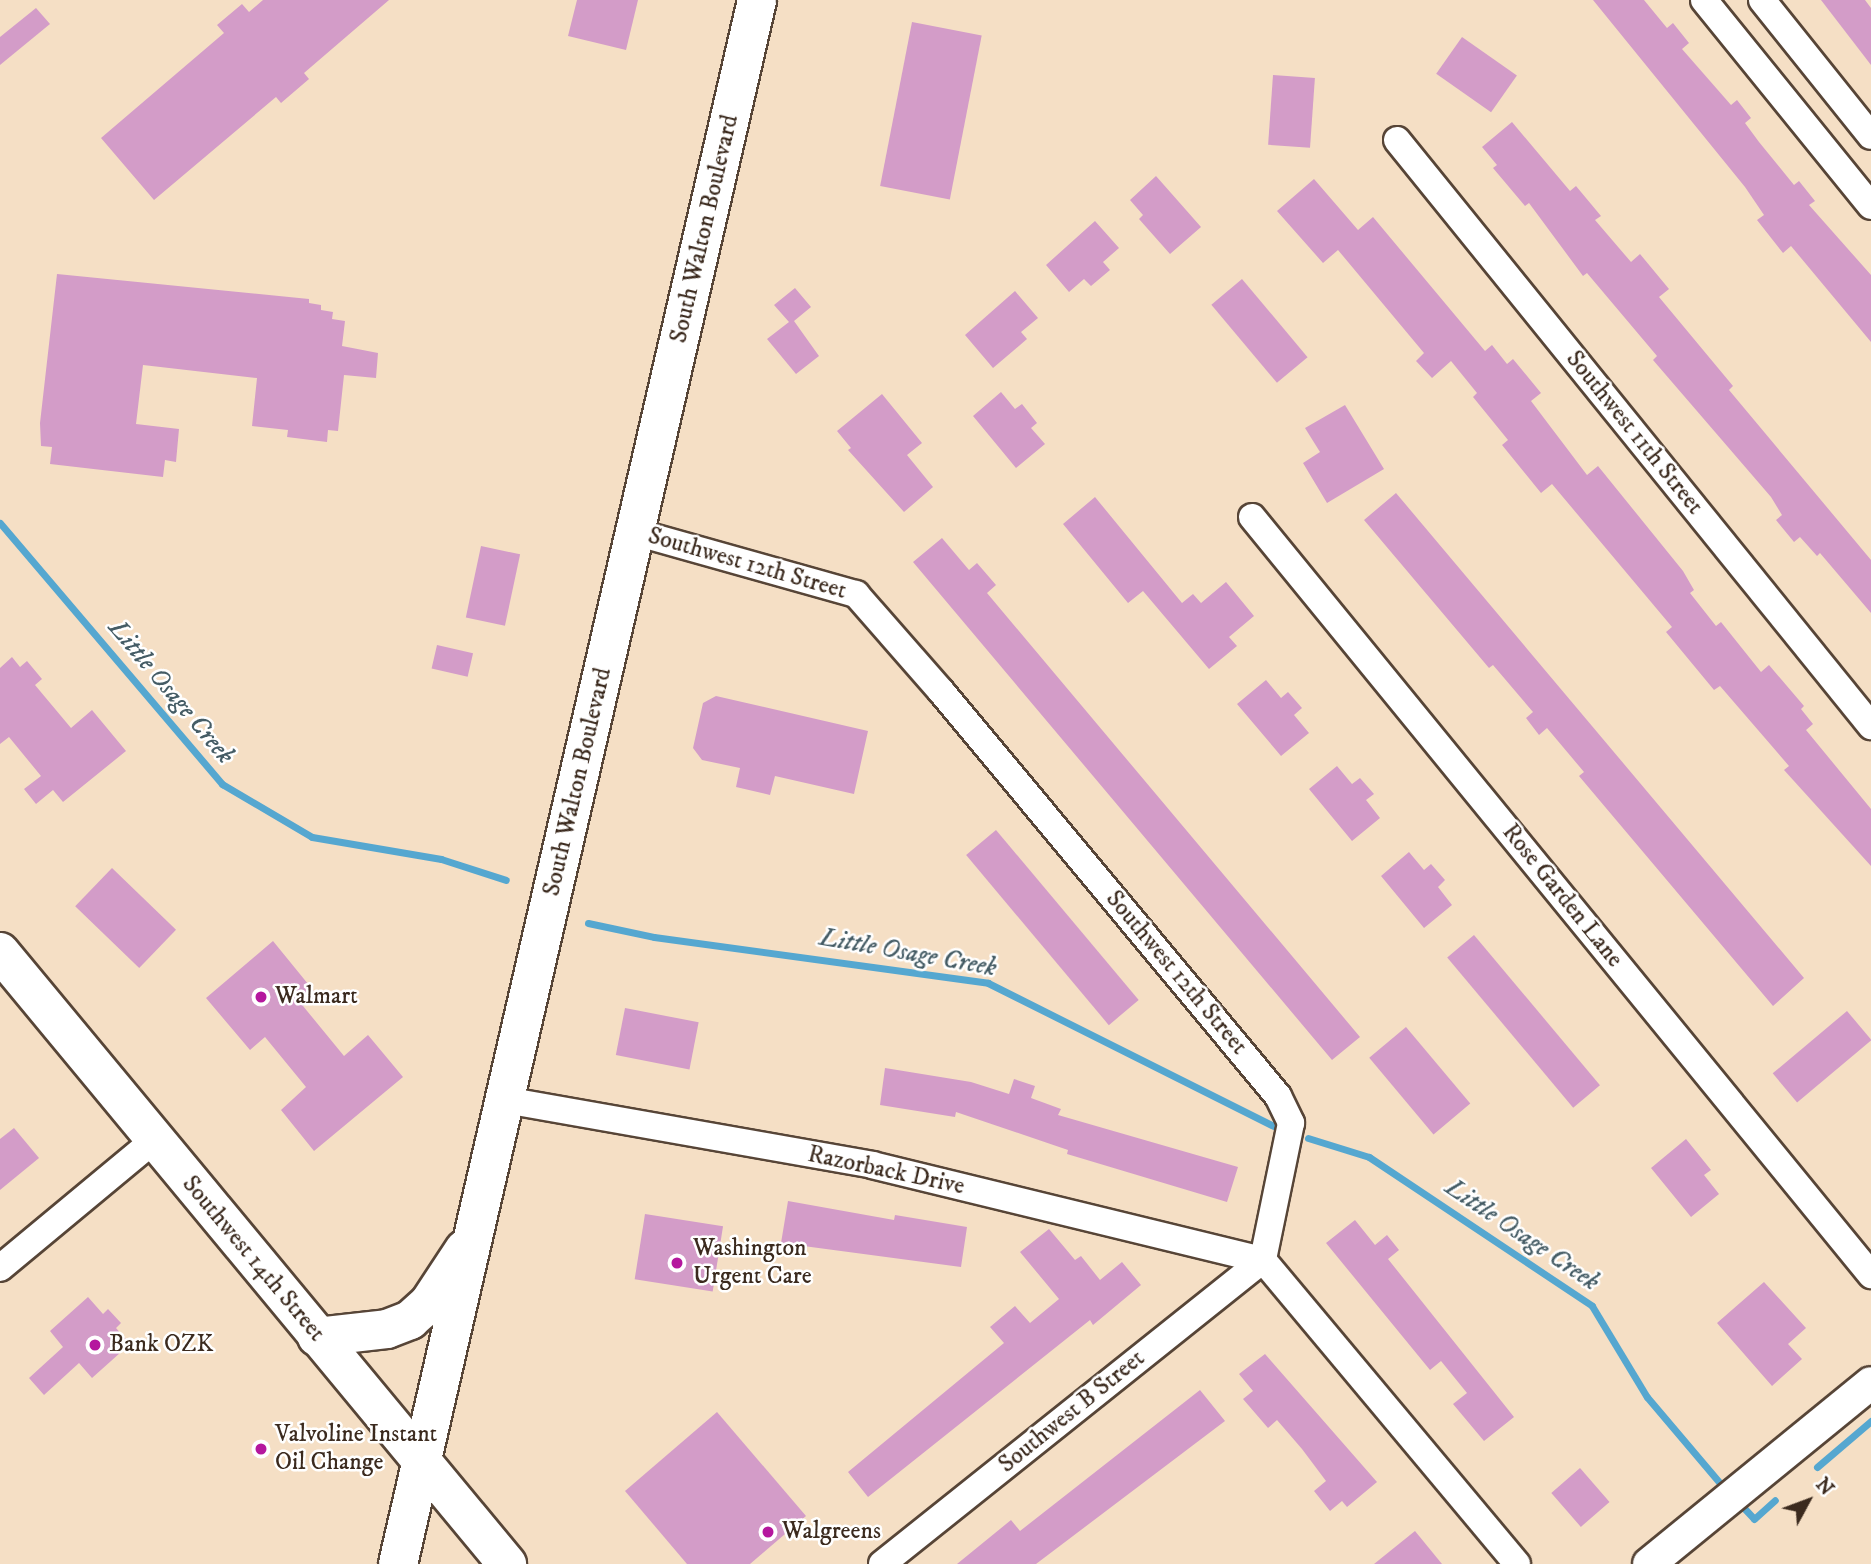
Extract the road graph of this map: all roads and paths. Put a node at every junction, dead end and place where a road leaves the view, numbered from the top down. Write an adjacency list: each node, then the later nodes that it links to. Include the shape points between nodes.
1 (757, 0): 10 (main road, South Walton Boulevard)
2 (1704, 0): 5 (street)
3 (1762, 0): 4 (street)
4 (1824, 78): 5 (street); 6 (street)
5 (1791, 107): 8 (street)
6 (1871, 136)
7 (1397, 140): 11 (street, Southwest 11th Street)
8 (1871, 206)
9 (1252, 517): 18 (street, Rose Garden Lane)
10 (635, 532): 13 (main road, South Walton Boulevard); 16 (street, Southwest 12th Street, via 856,594 941,691 1278,1096 1291,1123)
11 (1871, 726)
12 (0, 952): 14 (main road, Southwest 14th Street)
13 (505, 1100): 15 (main road, South Walton Boulevard); 16 (street, Razorback Drive, via 872,1165)
14 (154, 1140): 17 (street); 19 (main road, Southwest 14th Street)
15 (474, 1235): 19 (main road, via 429,1303 410,1320 387,1329); 21 (main road, South Walton Boulevard)
16 (1263, 1260): 24 (street, Southwest B Street); 25 (street)
17 (0, 1268)
18 (1871, 1275)
19 (317, 1337): 21 (main road, Southwest 14th Street)
20 (1871, 1383): 26 (street)
21 (422, 1461): 22 (main road, South Walton Boulevard); 23 (main road, Southwest 14th Street)
22 (398, 1564)
23 (507, 1564)
24 (882, 1564)
25 (1517, 1564)
26 (1649, 1564)

